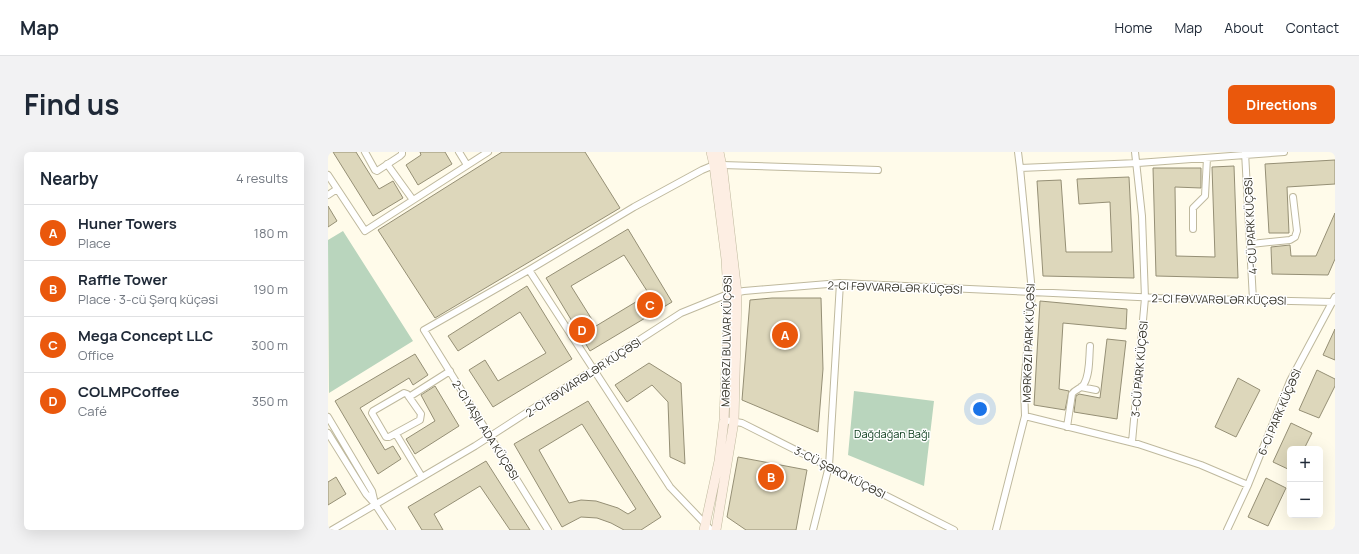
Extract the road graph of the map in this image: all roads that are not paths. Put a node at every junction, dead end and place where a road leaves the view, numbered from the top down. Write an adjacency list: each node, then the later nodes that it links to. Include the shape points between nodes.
1 (364, 152): 13 (street, via 376,170)
2 (402, 152): 13 (street)
3 (459, 152): 14 (street)
4 (488, 152): 14 (street)
5 (711, 152): 15 (street, MƏRKƏZI BULVAR KÜÇƏSI)
6 (719, 152): 15 (street, MƏRKƏZI BULVAR KÜÇƏSI)
7 (1018, 152): 16 (street, MƏRKƏZI PARK KÜÇƏSI)
8 (1136, 152): 12 (street, 3-CÜ PARK KÜÇƏSI)
9 (1284, 152): 10 (street)
10 (1246, 154): 11 (street); 24 (street, 4-CÜ PARK KÜÇƏSI)
11 (1207, 158): 12 (street); 23 (street, via 1205,196 1193,208)
12 (1138, 163): 16 (street); 29 (street, 3-CÜ PARK KÜÇƏSI)
13 (387, 164): 22 (street)
14 (467, 165): 22 (street)
15 (718, 165): 17 (street); 25 (street, via 702,170 634,207); 28 (street, MƏRKƏZI BULVAR KÜÇƏSI)
16 (1020, 168): 27 (street, MƏRKƏZI PARK KÜÇƏSI)
17 (878, 170)
18 (328, 175): 19 (street)
19 (337, 189): 20 (street); 22 (street, via 365,231)
20 (328, 195)
21 (1293, 197): 24 (street, via 1297,232 1295,237 1290,240)
22 (414, 200)
23 (1193, 229)
24 (1251, 244): 31 (street, 4-CÜ PARK KÜÇƏSI)
25 (529, 270): 33 (street); 34 (street, via 424,330)
26 (840, 283): 27 (street, 2-CI FƏVVARƏLƏR KÜÇƏSI); 28 (street, 2-CI FƏVVARƏLƏR KÜÇƏSI); 47 (street)
27 (1032, 292): 29 (street, 2-CI FƏVVARƏLƏR KÜÇƏSI); 38 (street, MƏRKƏZI PARK KÜÇƏSI, via 1024,388)
28 (733, 294): 33 (street, 2-CI FƏVVARƏLƏR KÜÇƏSI, via 681,314); 40 (street, MƏRKƏZI BULVAR KÜÇƏSI); 41 (street, MƏRKƏZI BULVAR KÜÇƏSI)
29 (1145, 298): 31 (street, 2-CI FƏVVARƏLƏR KÜÇƏSI); 46 (street, 3-CÜ PARK KÜÇƏSI)
30 (1334, 299): 31 (street, 2-CI FƏVVARƏLƏR KÜÇƏSI); 49 (street, via 1290,381)
31 (1253, 300)
32 (1090, 346): 35 (street, via 1087,375)
33 (593, 370): 45 (street, 2-CI FƏVVARƏLƏR KÜÇƏSI); 51 (street, via 670,487)
34 (450, 371): 37 (street); 45 (street)
35 (1081, 387): 36 (street); 42 (street, via 1072,394)
36 (1096, 390)
37 (409, 397): 44 (street, via 421,414 420,420); 44 (street, via 401,394 372,413 386,437)
38 (1025, 416): 42 (street); 58 (street, MƏRKƏZI PARK KÜÇƏSI)
39 (328, 417): 50 (street, via 372,491)
40 (724, 420): 41 (street, 3-CÜ ŞƏRQ KÜÇƏSI); 51 (street, MƏRKƏZI BULVAR KÜÇƏSI)
41 (734, 421): 47 (street, 3-CÜ ŞƏRQ KÜÇƏSI); 55 (street, MƏRKƏZI BULVAR KÜÇƏSI)
42 (1068, 426): 46 (street)
43 (328, 433): 50 (street)
44 (396, 434): 48 (street)
45 (490, 436): 48 (street, 2-CI FƏVVARƏLƏR KÜÇƏSI); 54 (street)
46 (1132, 442): 49 (street, via 1201,465)
47 (829, 466): 56 (street); 57 (street, 3-CÜ ŞƏRQ KÜÇƏSI)
48 (422, 477): 50 (street, 2-CI FƏVVARƏLƏR KÜÇƏSI)
49 (1248, 485): 59 (street)
50 (375, 504): 52 (street, 2-CI FƏVVARƏLƏR KÜÇƏSI); 53 (street)
51 (707, 528)
52 (332, 530)
53 (392, 530)
54 (548, 530)
55 (716, 530)
56 (813, 530)
57 (954, 530)
58 (996, 530)
59 (1227, 530)

